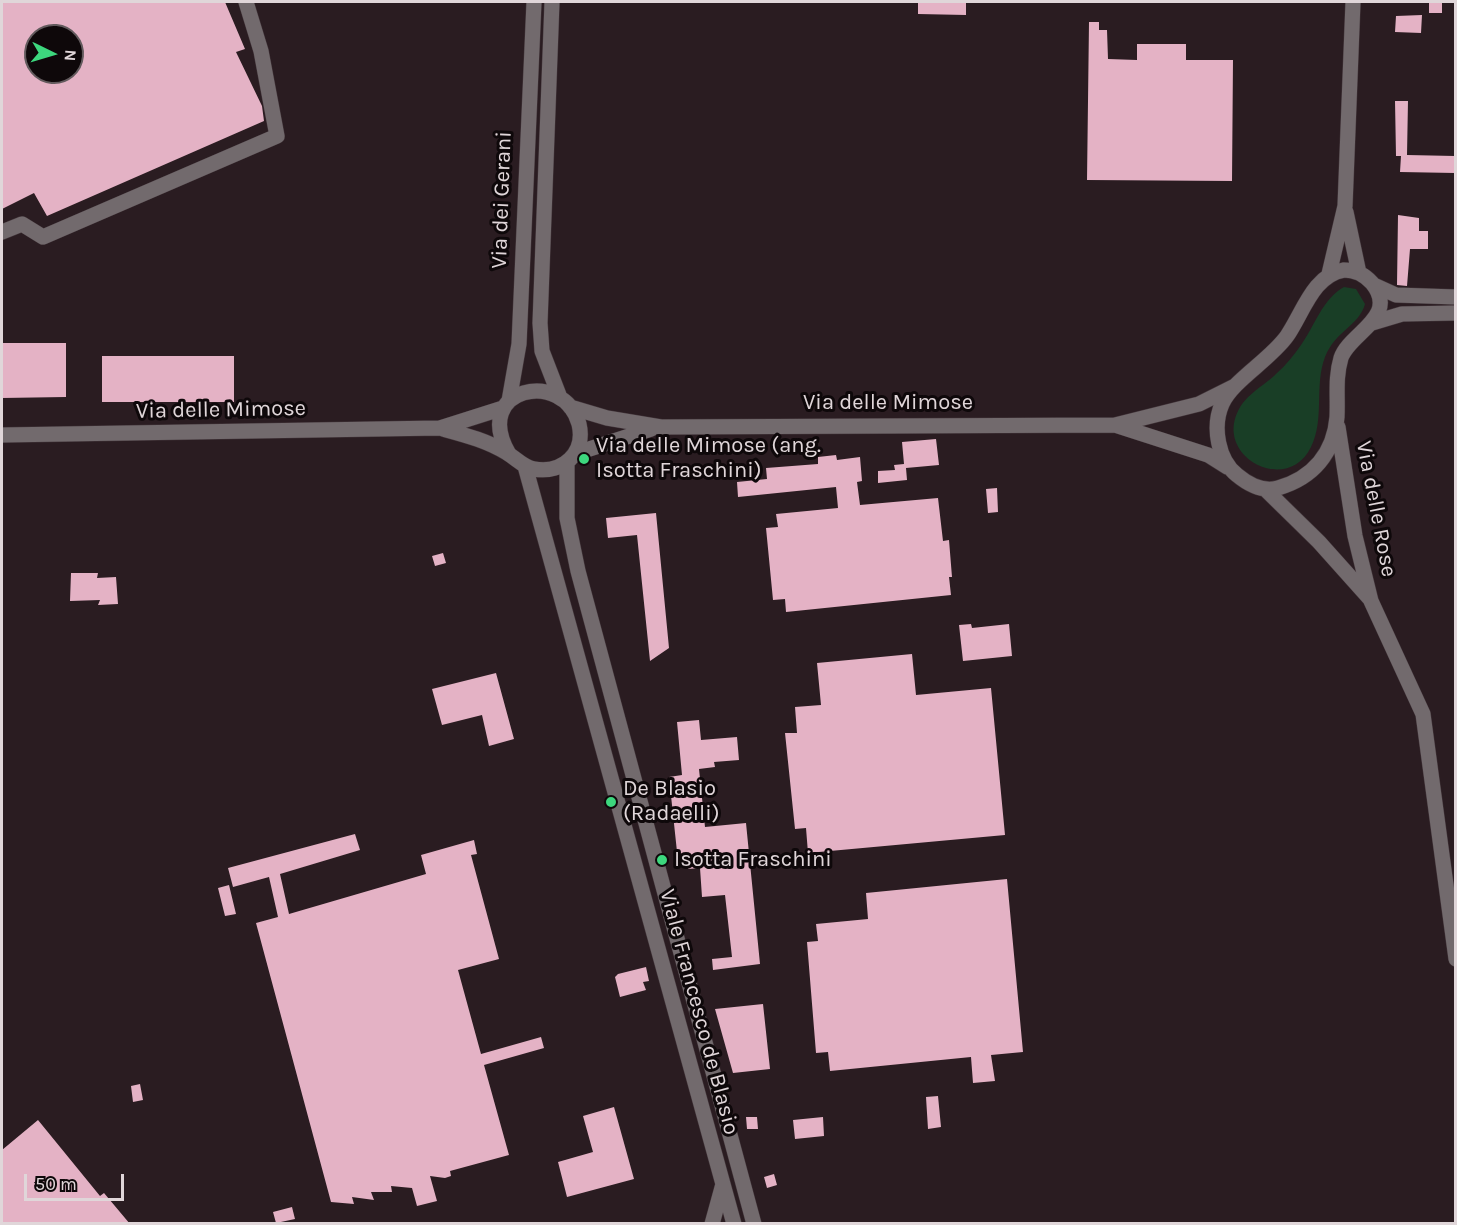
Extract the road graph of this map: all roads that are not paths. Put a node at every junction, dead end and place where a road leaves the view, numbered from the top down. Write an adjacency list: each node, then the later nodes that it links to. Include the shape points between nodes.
1 (246, 2): 6 (street, via 261,51 277,136 43,237 22,224)
2 (534, 2): 15 (street, Via dei Gerani, via 519,344)
3 (552, 2): 14 (street, Via dei Gerani, via 540,323 542,351)
4 (1353, 2): 5 (street)
5 (1345, 206): 7 (street); 8 (street)
6 (2, 232)
7 (1359, 273): 8 (street, via 1344,270); 9 (street)
8 (1329, 274): 13 (street, via 1265,362)
9 (1374, 285): 10 (street, via 1396,296); 12 (street, via 1379,306)
10 (1455, 297)
11 (1455, 313): 12 (street, via 1402,314)
12 (1372, 323): 17 (street, via 1342,355 1336,377)
13 (1234, 386): 18 (street, Via delle Mimose, via 1199,404); 25 (street, via 1221,405 1218,429 1220,454)
14 (559, 395): 15 (street, via 526,393); 16 (street)
15 (506, 404): 20 (street); 22 (street, via 498,419)
16 (570, 406): 19 (street, Via delle Mimose, via 607,418); 23 (street, via 582,436)
17 (1337, 417): 26 (street, via 1330,446 1316,469 1293,484); 27 (street, Via delle Rose, via 1355,536)
18 (1115, 425): 19 (street, Via delle Mimose); 25 (street, Via delle Mimose, via 1208,454)
19 (661, 427): 23 (street, Via delle Mimose, via 615,439)
20 (440, 428): 21 (street, Via delle Mimose); 22 (street)
21 (2, 435)
22 (509, 454): 24 (street)
23 (572, 458): 24 (street, via 549,470); 33 (street, Viale Francesco de Blasio, via 567,518 578,571)
24 (525, 466): 30 (street, Viale Francesco de Blasio)
25 (1231, 470): 26 (street, Via delle Rose, via 1245,482)
26 (1267, 491): 27 (street, Via delle Rose, via 1313,535)
27 (1371, 601): 28 (street, via 1424,714)
28 (1453, 922): 29 (street)
29 (1455, 959)
30 (723, 1184): 31 (street); 32 (street, Viale Francesco de Blasio)
31 (712, 1224)
32 (734, 1224)
33 (754, 1224)

